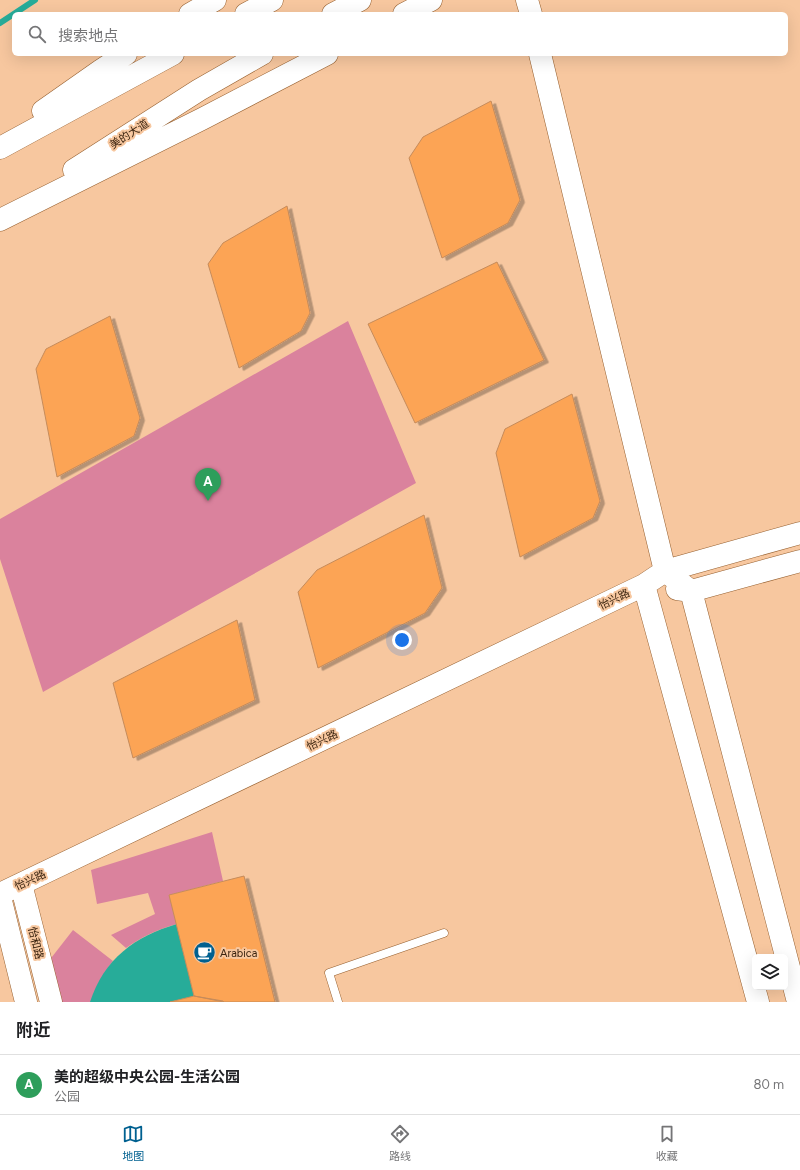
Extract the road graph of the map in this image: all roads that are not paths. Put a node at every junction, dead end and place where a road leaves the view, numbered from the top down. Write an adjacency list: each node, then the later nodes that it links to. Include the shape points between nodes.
1 (214, 0): 6 (street)
2 (272, 0): 7 (street)
3 (360, 0): 8 (street)
4 (431, 0): 9 (street)
5 (527, 0): 10 (street)
6 (193, 12)
7 (250, 12)
8 (337, 12)
9 (408, 12)
10 (530, 12)
11 (123, 56): 16 (street)
12 (169, 56): 17 (street)
13 (258, 56): 18 (street, 美的大道, via 192,94)
14 (323, 56): 18 (street)
15 (540, 56): 21 (street)
16 (0, 142)
17 (0, 148)
18 (0, 219)
19 (800, 533): 21 (street, 怡兴路)
20 (800, 561): 23 (street)
21 (665, 571): 22 (street, 怡兴路); 23 (street)
22 (644, 585): 23 (street); 24 (street, 怡兴路); 30 (street)
23 (691, 591): 31 (street)
24 (21, 884): 25 (street, 怡兴路); 28 (street, 怡和路)
25 (0, 895): 27 (street)
26 (444, 933): 29 (lane, via 329,973)
27 (26, 1002)
28 (51, 1002)
29 (338, 1002)
30 (758, 1002)
31 (798, 1002)

